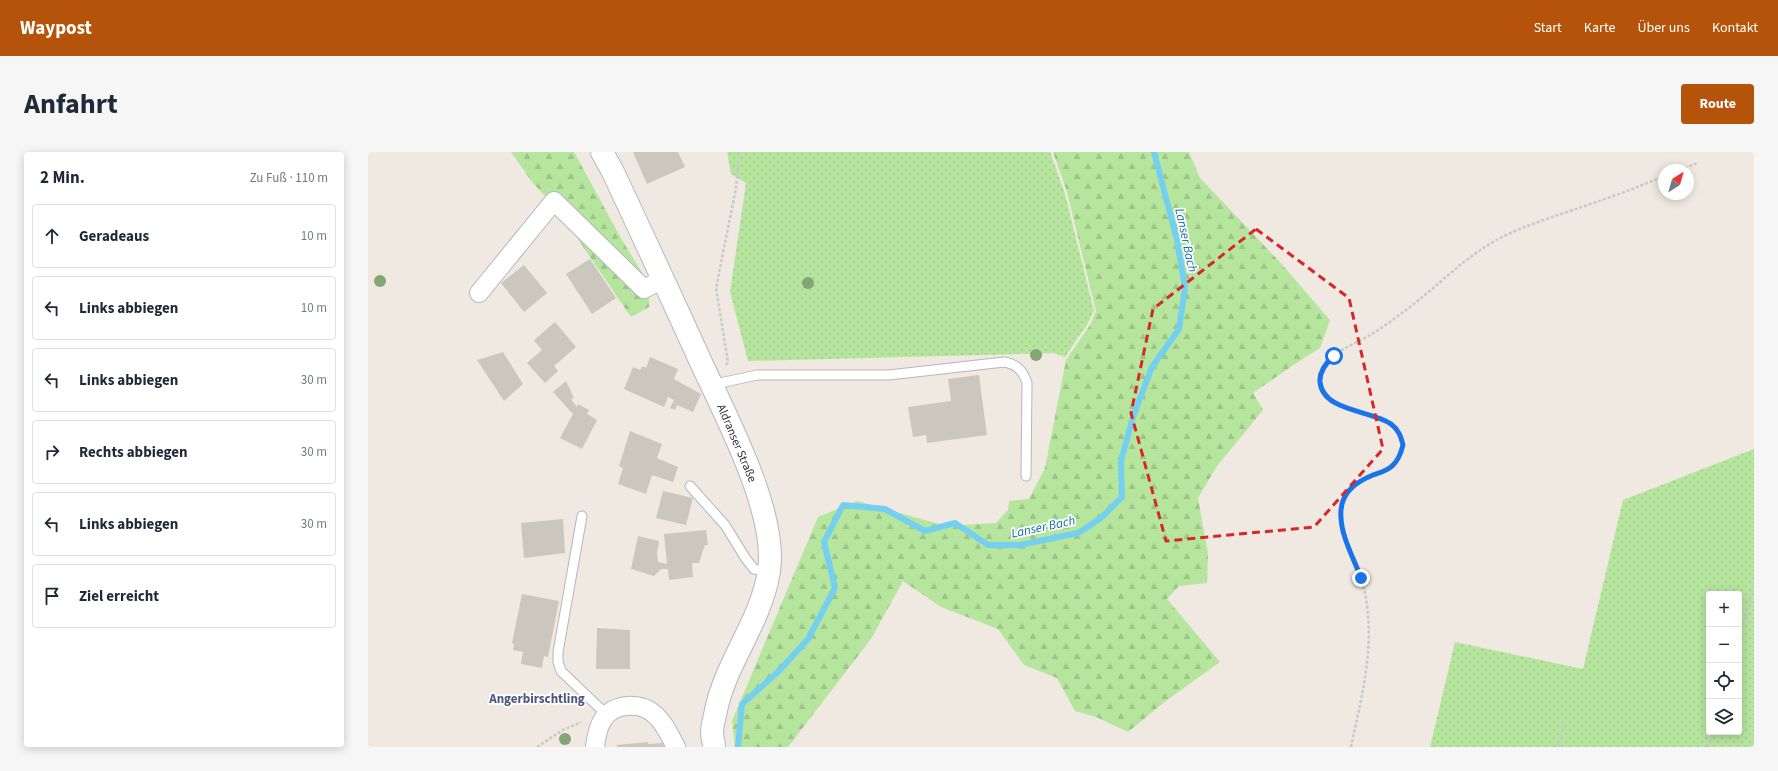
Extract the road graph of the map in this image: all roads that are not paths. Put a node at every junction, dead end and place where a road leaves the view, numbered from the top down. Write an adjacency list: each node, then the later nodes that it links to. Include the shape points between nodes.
1 (602, 152): 2 (main road, Aldranser Straße)
2 (663, 279): 3 (street, via 644,289 554,201); 4 (main road, Aldranser Straße)
3 (479, 293)
4 (711, 385): 5 (lane, via 757,375 889,375 1011,363 1023,373 1027,383); 8 (main road, Aldranser Straße, via 756,488 766,522)
5 (1026, 476)
6 (690, 486): 8 (lane, via 726,525 754,569)
7 (582, 516): 9 (lane, via 558,662 562,671)
8 (769, 573): 12 (main road, Aldranser Straße, via 753,623 723,683 712,731)
9 (605, 717): 10 (street); 11 (street, via 618,708 630,706 648,709 660,720)
10 (595, 747)
11 (676, 747)
12 (714, 747)

